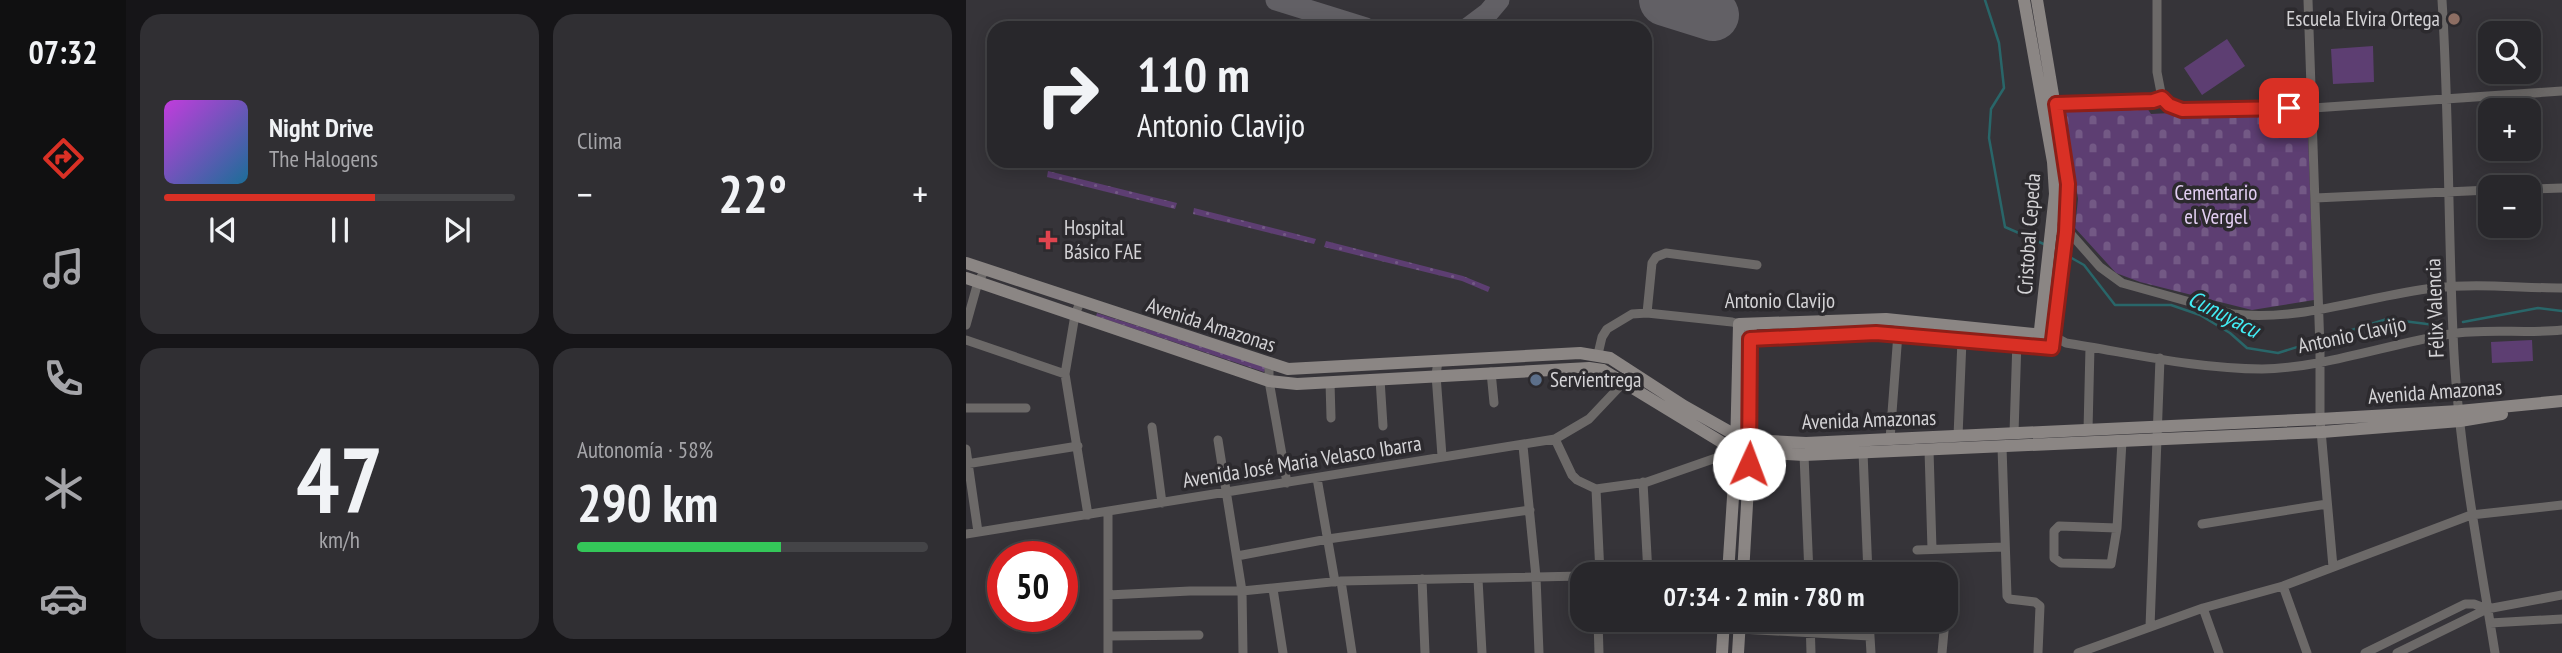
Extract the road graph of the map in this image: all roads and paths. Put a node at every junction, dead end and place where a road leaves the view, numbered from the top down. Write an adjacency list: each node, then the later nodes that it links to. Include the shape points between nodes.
1 (2024, 0): 9 (main road, Cristobal Cepeda)
2 (2037, 0): 9 (main road, Cristobal Cepeda)
3 (2157, 0): 7 (street, via 2157,72)
4 (2308, 0): 10 (street)
5 (2442, 0): 8 (street, Félix Valencia)
6 (2562, 91): 8 (street)
7 (2162, 98): 9 (street); 10 (street, via 2182,110)
8 (2448, 99): 10 (street); 14 (street, Félix Valencia)
9 (2050, 104): 16 (main road, Cristobal Cepeda, via 2068,184); 17 (main road, Cristobal Cepeda, via 2055,194)
10 (2313, 108): 15 (street)
11 (2562, 188): 12 (street)
12 (2541, 189)
13 (2478, 190): 14 (street)
14 (2448, 191): 15 (street); 22 (street, Félix Valencia)
15 (2315, 198): 25 (street)
16 (2066, 232): 17 (street); 25 (street, via 2107,274 2132,287 2247,316); 39 (main road, Cristobal Cepeda)
17 (2051, 234): 38 (main road, Cristobal Cepeda)
18 (966, 263): 20 (main road, Avenida Amazonas)
19 (1757, 265): 26 (street, via 1665,253 1652,262)
20 (985, 270): 21 (street); 24 (main road, Avenida Amazonas)
21 (972, 280): 27 (main road, Avenida Amazonas); 30 (street)
22 (2452, 286): 23 (street); 25 (street); 33 (street, Félix Valencia)
23 (2562, 288)
24 (1080, 302): 27 (street); 46 (main road, Avenida Amazonas)
25 (2319, 309): 45 (street)
26 (1647, 313): 29 (street, Antonio Clavijo); 42 (street, Antonio Clavijo, via 1615,322 1602,337)
27 (1075, 315): 48 (street); 51 (main road, Avenida Amazonas)
28 (1899, 320): 29 (main road, Antonio Clavijo); 32 (main road, Antonio Clavijo); 34 (street)
29 (1745, 324): 35 (main road); 67 (main road)
30 (966, 325)
31 (2562, 330): 33 (street, Antonio Clavijo)
32 (2018, 331): 38 (main road, Antonio Clavijo); 40 (street)
33 (2452, 333): 45 (street, Antonio Clavijo); 59 (street, Félix Valencia)
34 (1896, 334): 35 (main road, Antonio Clavijo); 37 (main road, Antonio Clavijo); 70 (street)
35 (1750, 339): 75 (main road)
36 (966, 340): 48 (street)
37 (1962, 340): 40 (main road, Antonio Clavijo); 68 (street)
38 (2038, 340): 39 (main road, Antonio Clavijo); 40 (main road, Antonio Clavijo)
39 (2052, 342): 41 (street, Antonio Clavijo)
40 (2017, 345): 65 (street)
41 (2090, 346): 43 (street, Antonio Clavijo); 64 (street)
42 (1598, 354): 44 (main road, Avenida Amazonas); 67 (main road, Avenida Amazonas)
43 (2160, 358): 45 (street, Antonio Clavijo, via 2230,369); 66 (street)
44 (1438, 361): 46 (main road, Avenida Amazonas, via 1288,369); 49 (street)
45 (2320, 361): 62 (street)
46 (1269, 365): 51 (street)
47 (1491, 372): 49 (main road, Avenida Amazonas); 53 (main road, Avenida Amazonas, via 1589,368); 55 (street)
48 (1065, 373): 73 (street)
49 (1436, 375): 50 (main road, Avenida Amazonas); 81 (street)
50 (1380, 379): 52 (main road, Avenida Amazonas); 61 (street)
51 (1269, 381): 52 (main road, Avenida Amazonas); 85 (street)
52 (1330, 382): 60 (street)
53 (1624, 382): 69 (street, Avenida José Maria Velasco Ibarra, via 1589,419); 75 (main road, Avenida Amazonas)
54 (2562, 401): 59 (main road, Avenida Amazonas)
55 (1494, 403)
56 (966, 408): 57 (street)
57 (1026, 408)
58 (2562, 410): 59 (main road, Avenida Amazonas)
59 (2459, 416): 62 (main road, Avenida Amazonas); 94 (street, Félix Valencia)
60 (1331, 418)
61 (1383, 426)
62 (2321, 426): 66 (main road, Avenida Amazonas); 89 (street)
63 (1152, 427): 88 (street)
64 (2088, 430): 65 (main road, Avenida Amazonas); 66 (main road, Avenida Amazonas)
65 (2014, 433): 68 (main road, Avenida Amazonas)
66 (2157, 434): 72 (main road, Avenida Amazonas); 124 (street)
67 (1737, 436): 75 (main road)
68 (1958, 436): 70 (main road, Avenida Amazonas)
69 (1555, 439): 74 (street, Avenida José Maria Velasco Ibarra); 86 (street, via 1572,475)
70 (1890, 439): 75 (main road, Avenida Amazonas)
71 (1218, 440): 87 (street)
72 (2122, 441): 76 (main road, Avenida Amazonas); 96 (street)
73 (1078, 446): 82 (street); 93 (street)
74 (1523, 446): 81 (street, Avenida José Maria Velasco Ibarra); 91 (street)
75 (1746, 447): 80 (main road, Avenida Amazonas); 84 (street); 106 (main road); 107 (main road)
76 (2002, 447): 78 (main road, Avenida Amazonas); 100 (street)
77 (966, 449): 82 (street)
78 (1929, 450): 79 (main road, Avenida Amazonas); 102 (street)
79 (1863, 452): 80 (main road, Avenida Amazonas); 109 (street)
80 (1804, 455): 108 (street)
81 (1442, 456): 83 (street, Avenida José Maria Velasco Ibarra)
82 (967, 464): 97 (street)
83 (1317, 478): 85 (street, Avenida José Maria Velasco Ibarra); 99 (street)
84 (1643, 482): 86 (street); 105 (street)
85 (1287, 483): 87 (street, Avenida José Maria Velasco Ibarra)
86 (1597, 489): 104 (street)
87 (1227, 493): 88 (street, Avenida José Maria Velasco Ibarra); 103 (street)
88 (1163, 503): 92 (street, Avenida José Maria Velasco Ibarra)
89 (2328, 504): 95 (street); 110 (street)
90 (2562, 505): 94 (street)
91 (1530, 510): 99 (street); 112 (street)
92 (1108, 512): 93 (street, Avenida José Maria Velasco Ibarra); 119 (street)
93 (1088, 515): 97 (street, Avenida José Maria Velasco Ibarra)
94 (2471, 515): 110 (street); 121 (street, Félix Valencia)
95 (2202, 524)
96 (2117, 528): 96 (street, via 2110,565 2061,563 2054,558 2054,531 2059,526)
97 (978, 532): 98 (street, Avenida José Maria Velasco Ibarra)
98 (966, 534)
99 (1328, 539): 103 (street); 115 (street)
100 (2004, 547): 102 (street); 149 (street, via 2007,597 2040,606)
101 (1917, 550): 102 (street)
102 (1932, 550)
103 (1237, 556): 118 (street)
104 (1600, 562)
105 (1647, 562)
106 (1730, 562)
107 (1743, 562)
108 (1808, 562)
109 (1868, 562)
110 (2333, 567): 116 (street)
111 (1570, 576): 112 (street)
112 (1536, 577): 114 (street); 142 (street)
113 (1422, 579): 114 (street); 115 (street); 140 (street)
114 (1478, 579): 141 (street)
115 (1338, 582): 117 (street); 139 (street)
116 (2283, 586): 122 (street); 152 (street)
117 (1273, 589): 118 (street); 138 (street)
118 (1242, 591): 119 (street); 137 (street)
119 (1108, 595): 134 (street)
120 (2562, 595): 121 (street)
121 (2486, 605): 125 (street, Félix Valencia); 153 (street, via 2465,604); 154 (street)
122 (2203, 608): 124 (street); 151 (street)
123 (2562, 619): 125 (street)
124 (2150, 627): 150 (street)
125 (2491, 628): 155 (street, Félix Valencia)
126 (1598, 632): 143 (street)
127 (1723, 632): 144 (main road)
128 (1739, 632): 145 (main road)
129 (1797, 632): 132 (street)
130 (1870, 632): 135 (street)
131 (1944, 632): 148 (street)
132 (1811, 634): 135 (street); 146 (street)
133 (1199, 635): 134 (street)
134 (1108, 636): 136 (street)
135 (1870, 636): 147 (street)
136 (1108, 653)
137 (1243, 653)
138 (1283, 653)
139 (1352, 653)
140 (1424, 653)
141 (1482, 653)
142 (1539, 653)
143 (1599, 653)
144 (1722, 653)
145 (1738, 653)
146 (1811, 653)
147 (1871, 653)
148 (1942, 653)
149 (2038, 653)
150 (2078, 653)
151 (2220, 653)
152 (2307, 653)
153 (2365, 653)
154 (2397, 653)
155 (2495, 653)

